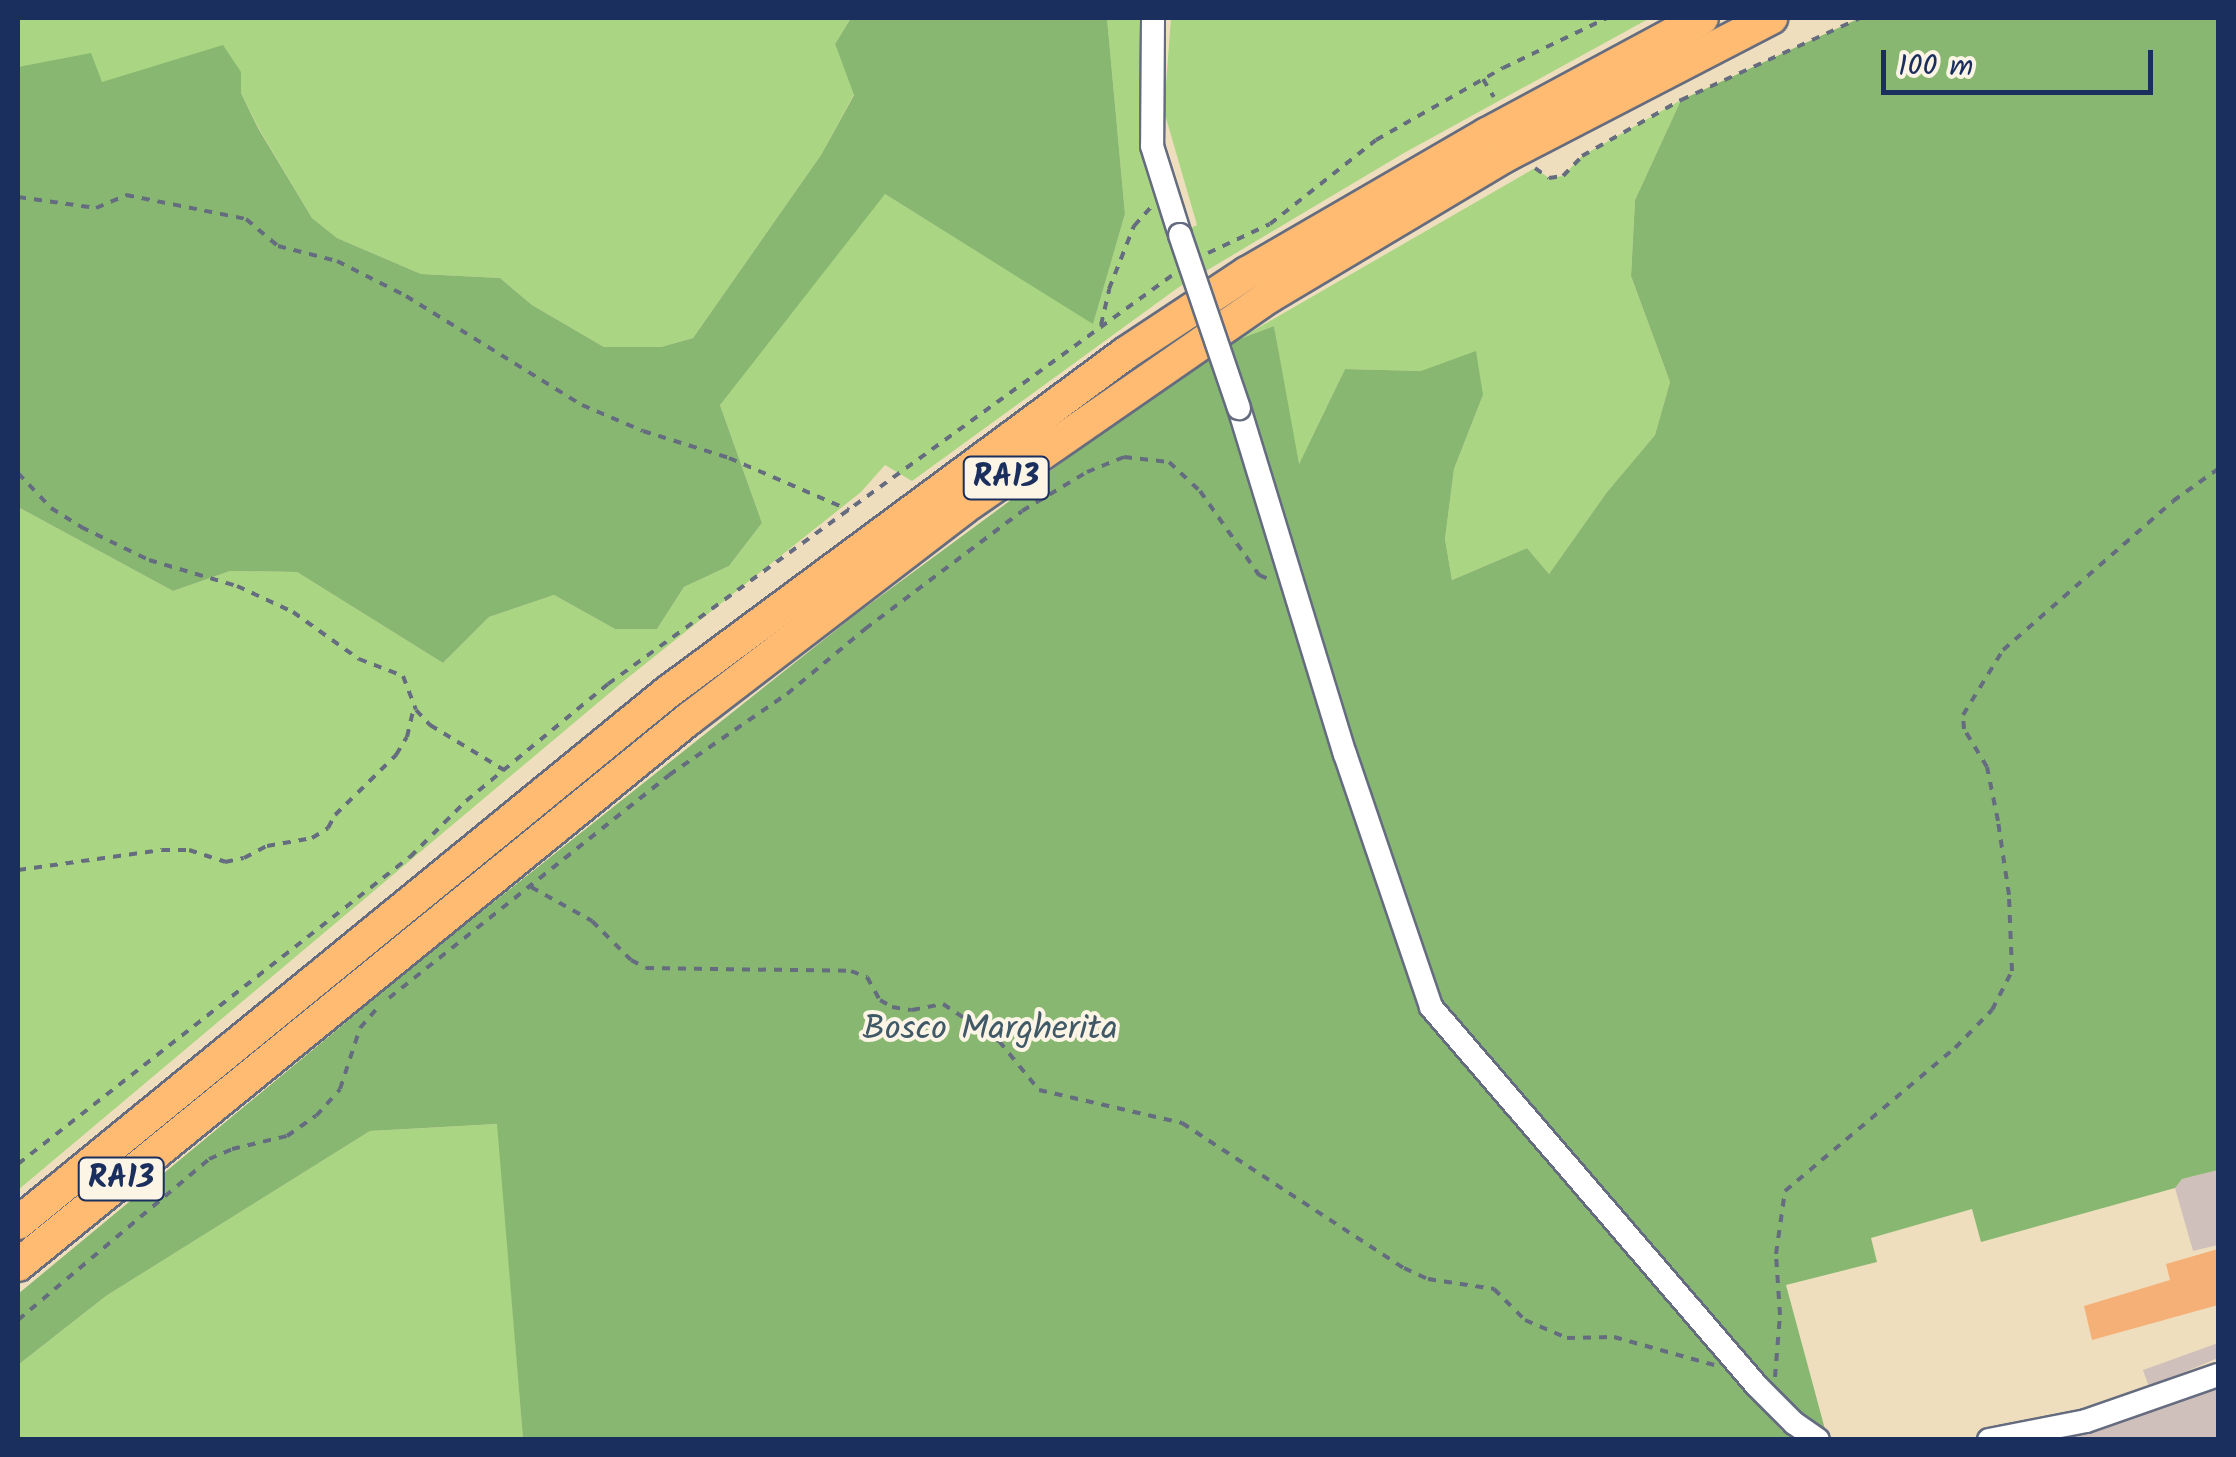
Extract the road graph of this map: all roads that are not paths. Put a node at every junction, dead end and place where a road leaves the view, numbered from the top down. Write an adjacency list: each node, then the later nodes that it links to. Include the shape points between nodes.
1 (1153, 18): 9 (street, bridge, via 1152,146 1432,1008 1737,1364)
2 (1702, 18): 4 (highway, RA13, via 1264,263 1126,354 668,692 282,1005)
3 (1771, 18): 4 (highway, RA13, via 1506,156 1270,296 1144,381 962,509 690,718 303,1031)
4 (215, 1081): 5 (highway, RA13); 6 (highway, RA13)
5 (18, 1223)
6 (18, 1264)
7 (2218, 1375): 8 (street, via 2086,1421)
8 (2014, 1438): 10 (street)
9 (1818, 1440)
10 (1989, 1440)

